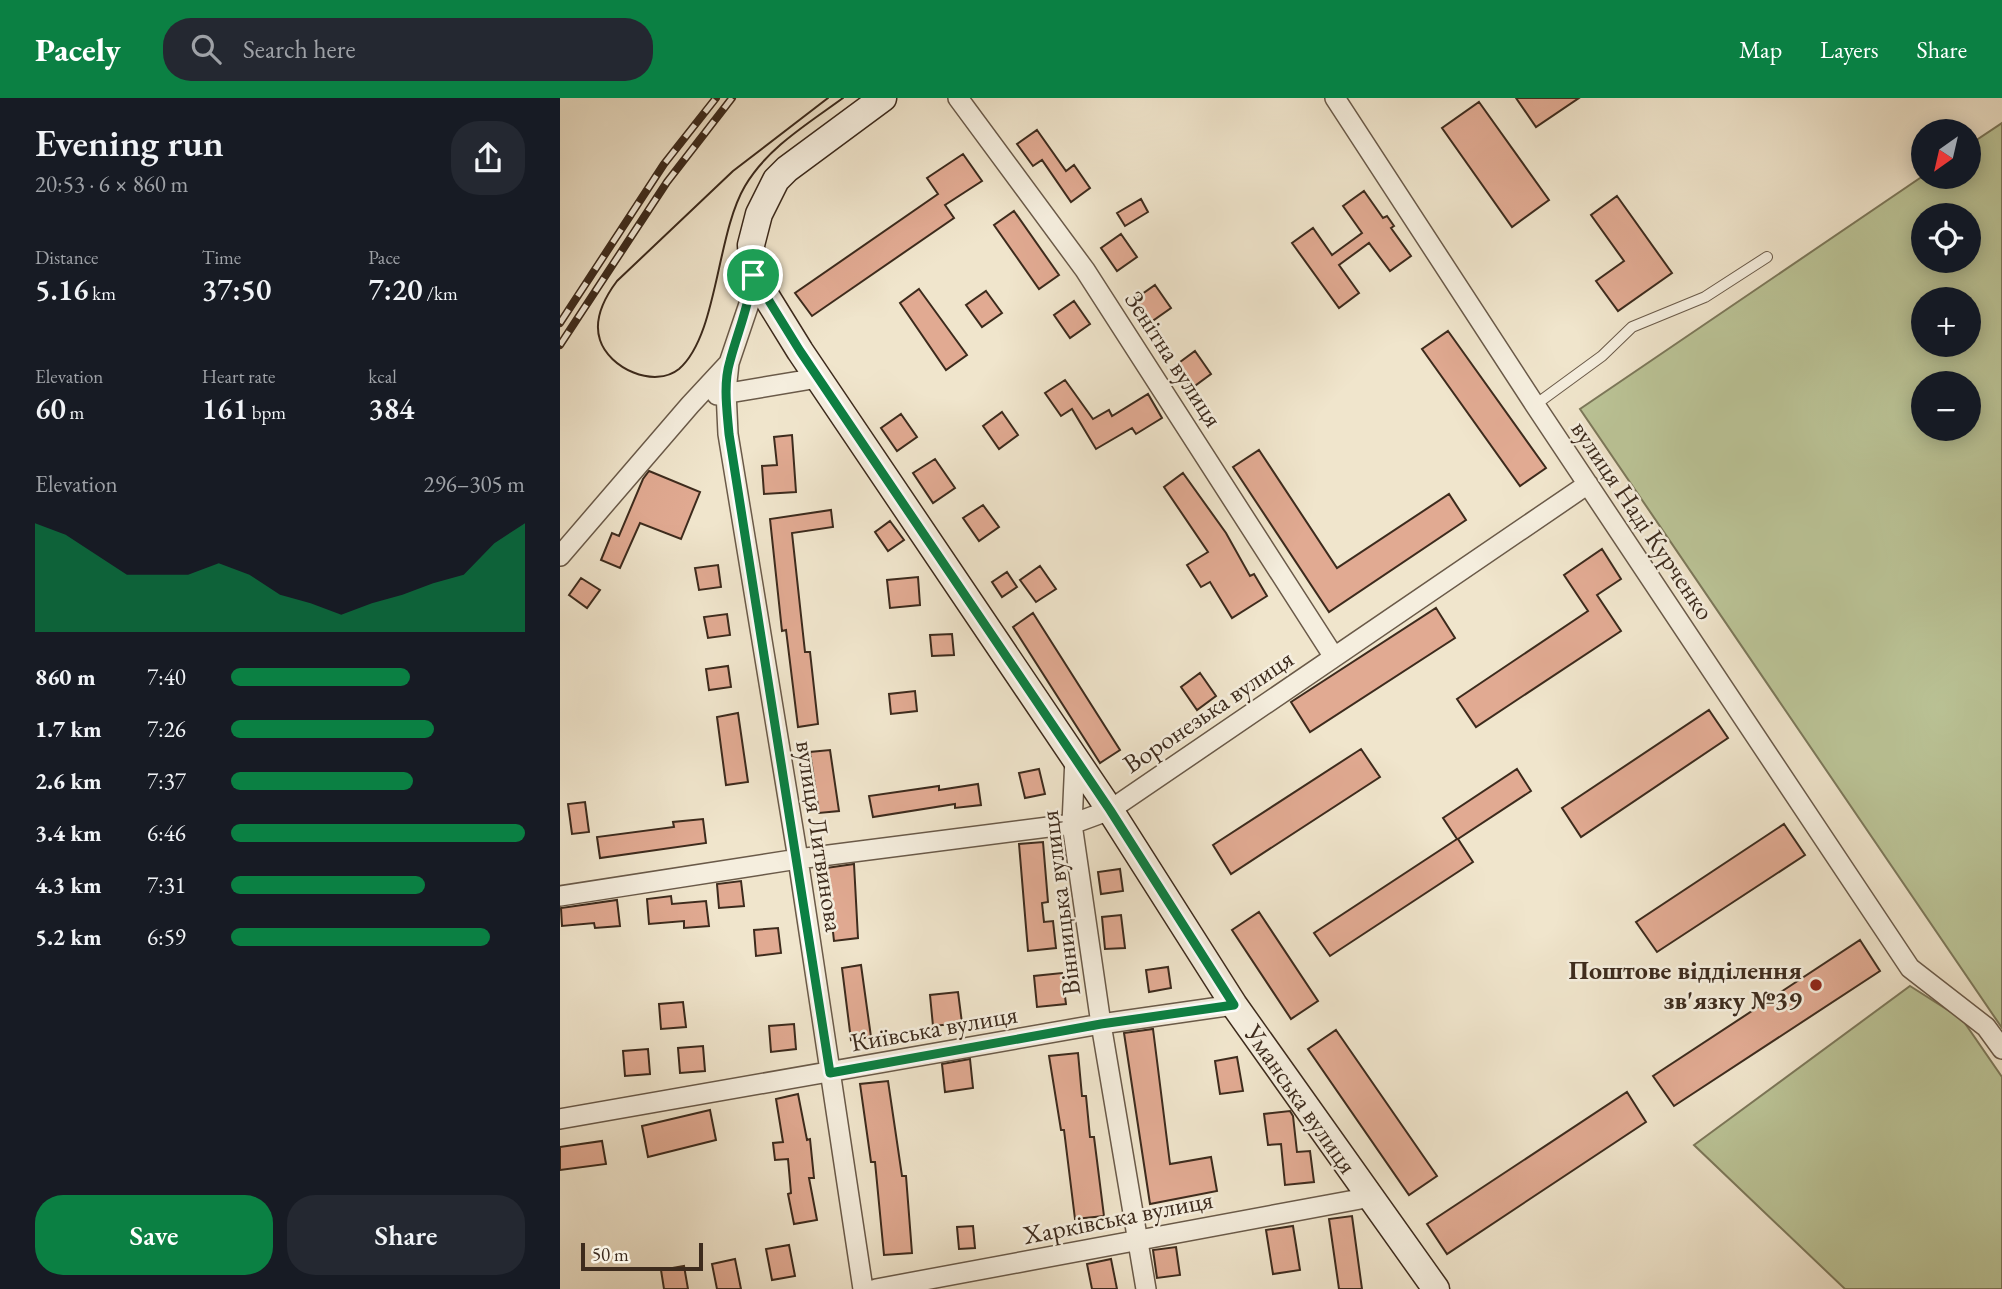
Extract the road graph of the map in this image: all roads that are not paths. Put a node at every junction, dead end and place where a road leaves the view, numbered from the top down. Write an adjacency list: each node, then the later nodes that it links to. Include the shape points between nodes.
1 (883, 98): 5 (street, via 776,180 759,214 751,245)
2 (958, 98): 13 (street, Зенітна вулиця, via 1085,270)
3 (1335, 98): 10 (street, вулиця Наді Курченко)
4 (1767, 257): 10 (lane, via 1705,297 1632,327 1602,356)
5 (753, 275): 6 (street, via 750,300); 7 (street, Уманська вулиця)
6 (729, 363): 8 (street, вулиця Литвинова); 9 (street)
7 (818, 378): 8 (street); 14 (street, Уманська вулиця)
8 (726, 391): 9 (street); 17 (street, вулиця Литвинова, via 731,447)
9 (690, 405): 12 (street)
10 (1535, 405): 11 (street, вулиця Наді Курченко)
11 (1588, 484): 13 (street, Воронезька вулиця); 21 (street, вулиця Наді Курченко, via 1910,968 1986,1027)
12 (560, 556)
13 (1334, 657): 15 (street, Воронезька вулиця)
14 (1075, 758): 15 (street, Уманська вулиця); 16 (street, Вінницька вулиця)
15 (1110, 810): 16 (street, Воронезька вулиця); 19 (street, Уманська вулиця)
16 (1072, 824): 17 (street, Воронезька вулиця); 20 (street, Вінницька вулиця)
17 (798, 859): 18 (street, Воронезька вулиця); 22 (street, вулиця Литвинова)
18 (560, 896)
19 (1234, 1005): 20 (street, Київська вулиця); 24 (street, Уманська вулиця)
20 (1101, 1024): 22 (street, Київська вулиця); 25 (street, Вінницька вулиця)
21 (2002, 1049)
22 (830, 1073): 23 (street, Київська вулиця); 26 (street, вулиця Литвинова)
23 (560, 1119)
24 (1371, 1197): 25 (street, Харківська вулиця); 29 (street, Уманська вулиця)
25 (1140, 1240): 27 (street, Харківська вулиця); 28 (street, Вінницька вулиця)
26 (863, 1289)
27 (876, 1289)
28 (1146, 1289)
29 (1436, 1289)

